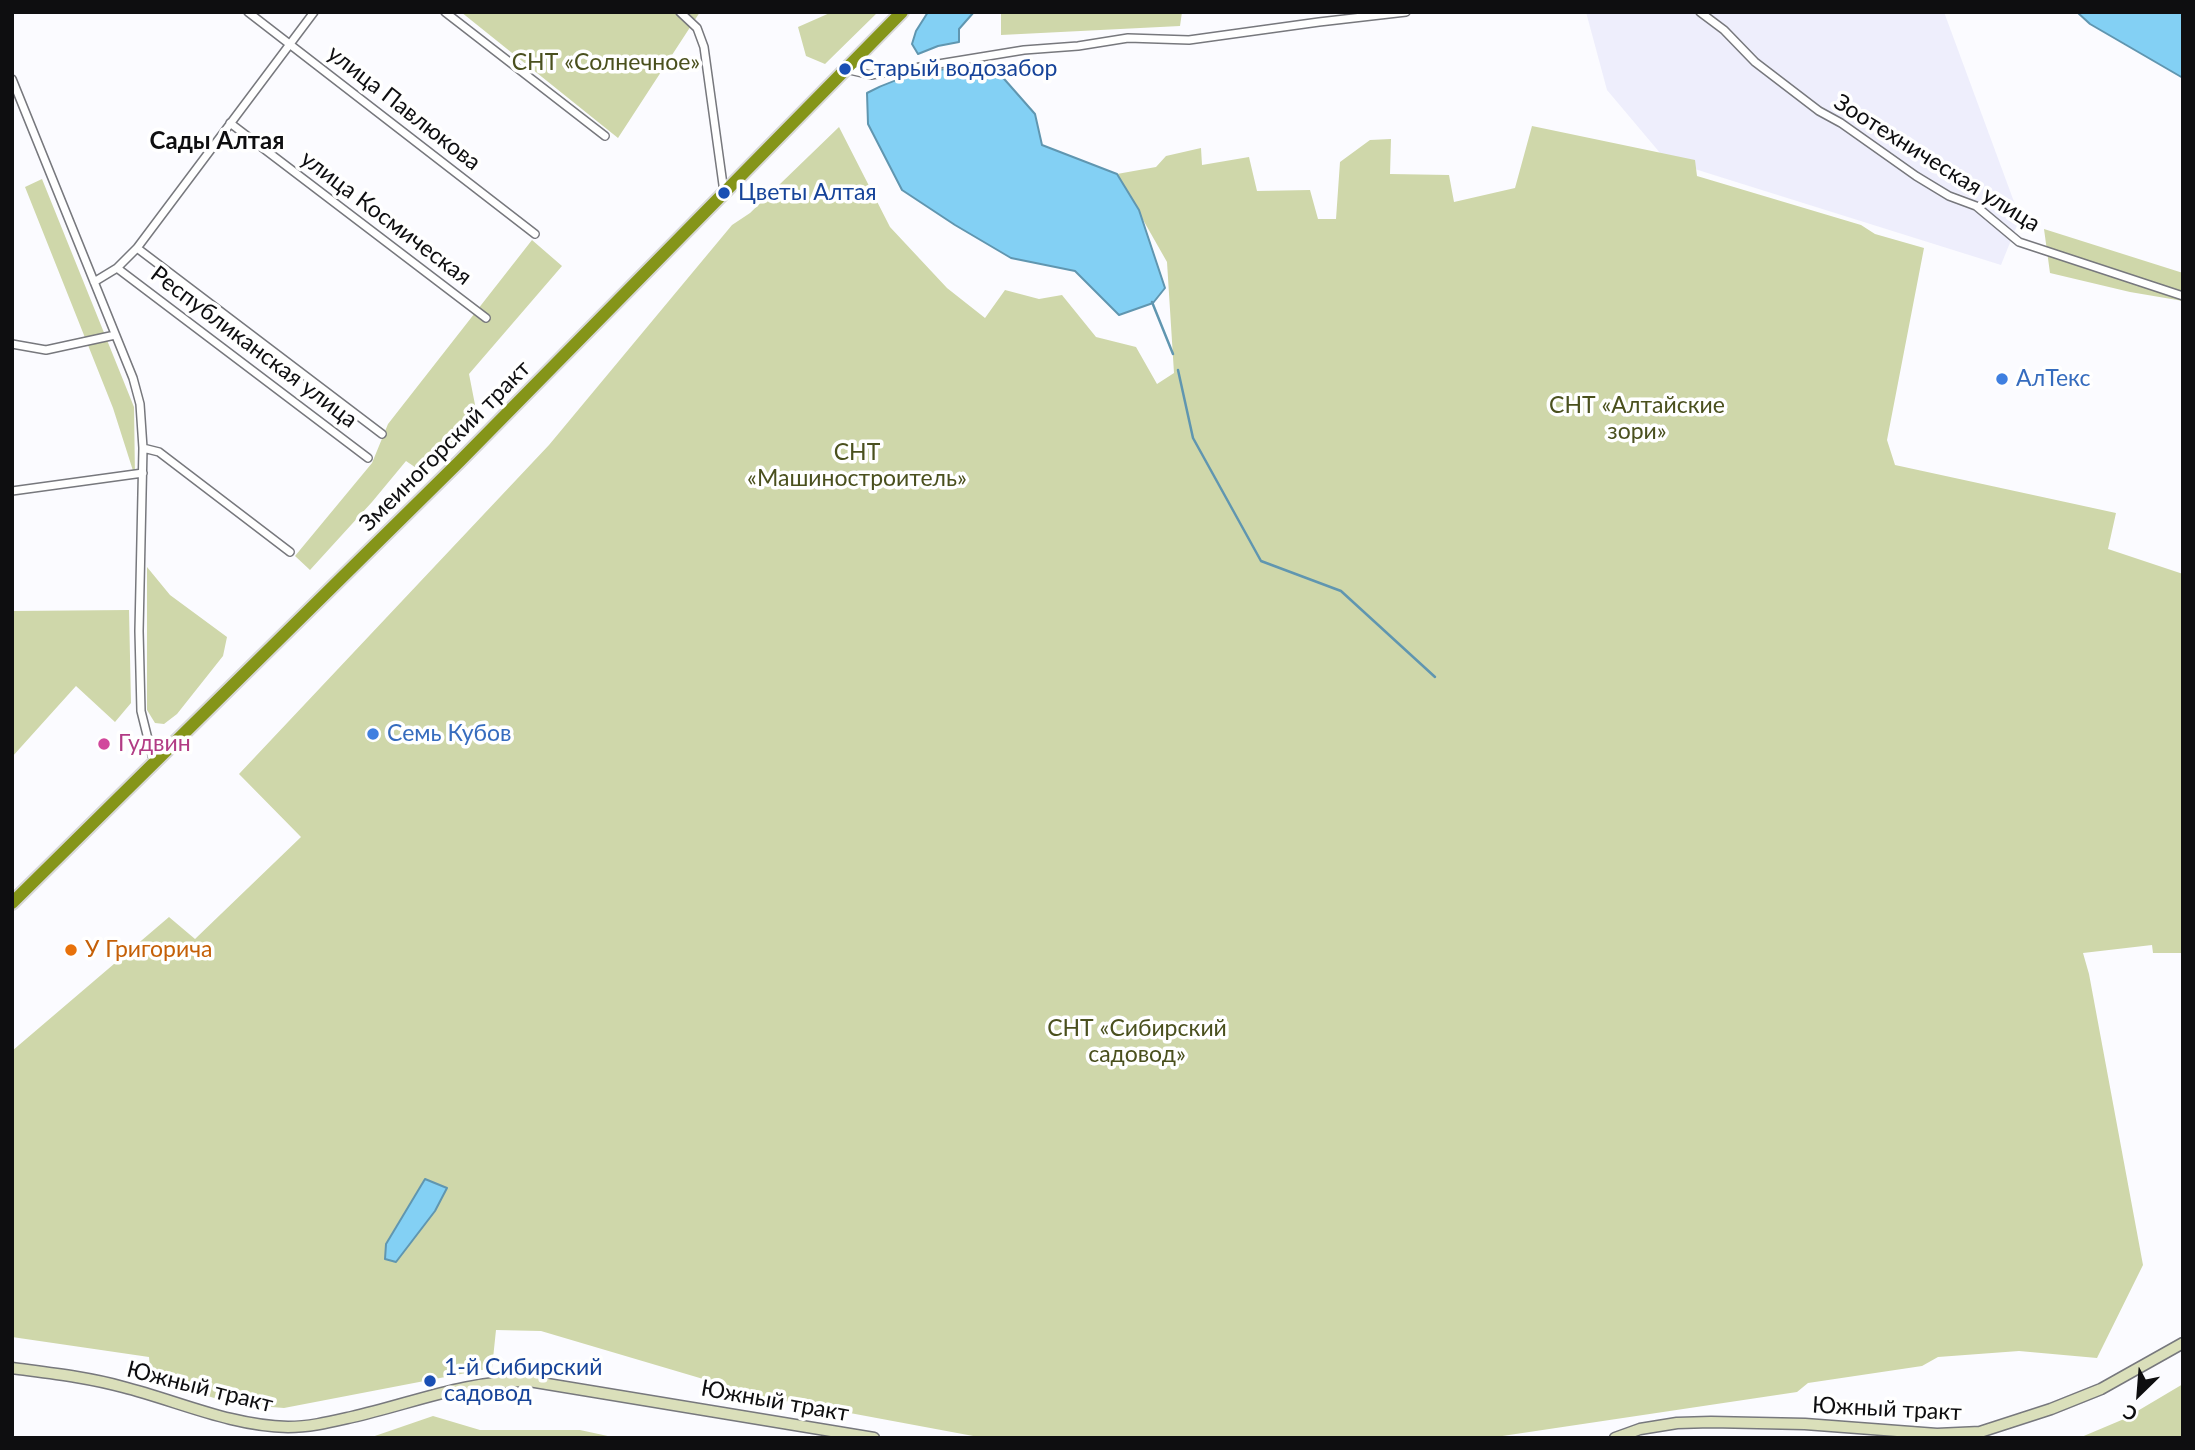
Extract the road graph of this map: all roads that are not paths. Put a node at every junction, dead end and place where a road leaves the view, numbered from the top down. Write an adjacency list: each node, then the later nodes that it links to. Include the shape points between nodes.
1 (248, 12): 8 (street, улица Павлюкова)
2 (314, 12): 8 (street)
3 (445, 12): 12 (street)
4 (680, 12): 13 (street, via 697,28 704,47)
5 (902, 12): 9 (highway, Змеиногорский тракт)
6 (1406, 12): 9 (street, via 1189,40 1128,38 1024,50 871,75)
7 (1700, 12): 18 (street, Зоотехническая улица, via 1819,111 1949,196 1976,206 2019,242)
8 (290, 44): 11 (street); 14 (street, улица Павлюкова)
9 (845, 69): 13 (highway, Змеиногорский тракт)
10 (12, 79): 17 (street)
11 (230, 123): 15 (street); 19 (street, улица Космическая)
12 (606, 136)
13 (724, 193): 28 (highway, Змеиногорский тракт)
14 (535, 234)
15 (137, 248): 16 (street); 22 (street, Республиканская улица)
16 (117, 268): 17 (street); 24 (street, Республиканская улица)
17 (94, 282): 20 (street)
18 (2183, 296)
19 (486, 317)
20 (115, 335): 21 (street, via 46,350); 23 (street, via 140,404)
21 (12, 344)
22 (382, 434)
23 (143, 448): 25 (street); 27 (street, via 159,452)
24 (368, 458)
25 (143, 473): 26 (street); 28 (street, via 141,711)
26 (12, 491)
27 (290, 552)
28 (155, 764): 29 (highway, Змеиногорский тракт)
29 (38, 879): 30 (highway, Змеиногорский тракт); 31 (highway)
30 (12, 903)
31 (12, 914)
32 (2183, 1343): 35 (main road, Южный тракт, via 2101,1389 1980,1432 1937,1434 1711,1422 1640,1429)
33 (12, 1368): 34 (main road, Южный тракт, via 99,1381 214,1415 267,1425 312,1426 468,1386 529,1381)
34 (874, 1438)
35 (1615, 1438)

